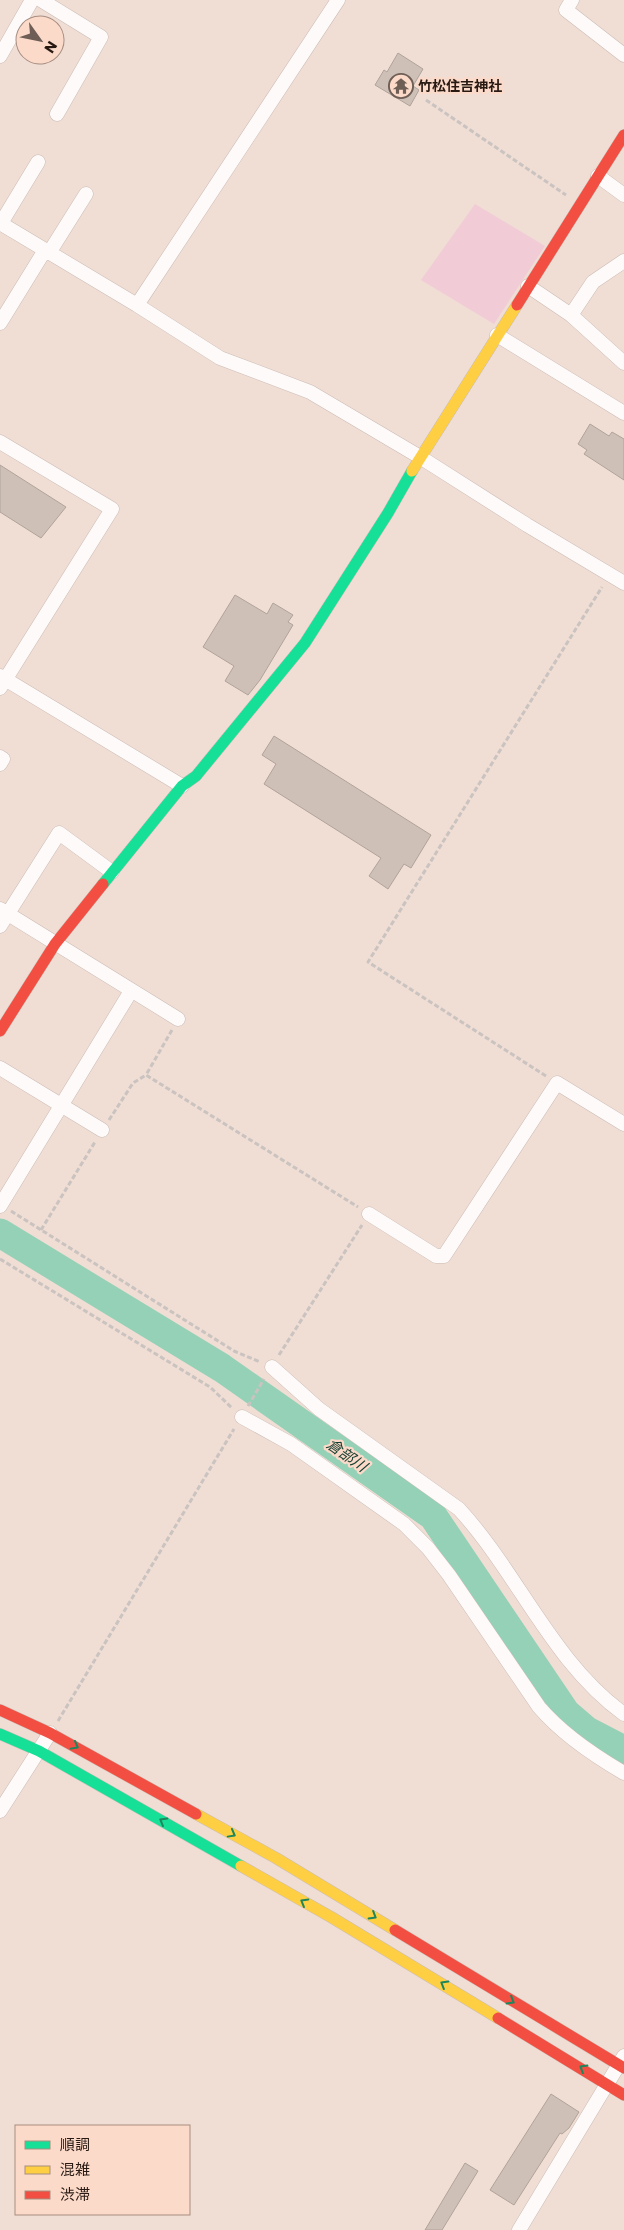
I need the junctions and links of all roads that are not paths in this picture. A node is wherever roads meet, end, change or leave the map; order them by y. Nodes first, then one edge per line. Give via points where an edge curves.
1 (32, 0) edge
2 (41, 0) edge
3 (338, 0) edge
4 (572, 0) edge
5 (624, 55) edge
6 (0, 56) edge
7 (57, 114) dead end
8 (624, 135) edge
9 (38, 162) dead end
10 (598, 176) junction
11 (86, 194) dead end
12 (624, 195) edge
13 (0, 223) edge
14 (47, 251) junction
15 (624, 261) edge
16 (528, 286) junction
17 (137, 305) junction
18 (571, 315) junction
19 (0, 324) edge
20 (497, 334) junction
21 (624, 363) edge
22 (624, 413) edge
23 (0, 442) edge
24 (420, 456) junction
25 (624, 583) edge
26 (2, 681) edge
27 (0, 757) edge
28 (0, 764) edge
29 (182, 786) junction
30 (112, 872) junction
31 (3, 916) edge
32 (55, 944) junction
33 (131, 991) junction
34 (178, 1019) road end
35 (0, 1031) edge
36 (0, 1068) edge
37 (61, 1106) junction
38 (624, 1124) edge
39 (102, 1130) road end
40 (0, 1205) edge
41 (369, 1214) road end
42 (268, 1372) road end
43 (244, 1414) road end
44 (0, 1710) edge
45 (624, 1714) edge
46 (50, 1733) junction
47 (0, 1734) edge
48 (39, 1751) junction
49 (624, 1773) edge
50 (0, 1811) edge
51 (622, 2063) edge
52 (607, 2083) junction
53 (624, 2095) edge
54 (519, 2230) edge

1 - 6 street
2 - 7 street via 101,37
3 - 17 street
4 - 5 street via 566,10
8 - 10 street
9 - 13 street
10 - 12 street
10 - 16 street
11 - 14 street
13 - 14 street
14 - 17 street
14 - 19 street
15 - 18 street via 593,282
16 - 18 street
16 - 20 street
17 - 24 street via 220,358 310,392
18 - 21 street
20 - 22 street
20 - 24 street
23 - 26 street via 112,509
24 - 25 street via 526,525
24 - 29 street via 388,513 305,643 196,776
26 - 29 street
27 - 28 street via 3,759
29 - 30 street
30 - 31 street via 59,833
30 - 32 street
31 - 32 street
32 - 33 street
32 - 35 street
33 - 34 street
33 - 37 street
36 - 37 street
37 - 39 street
37 - 40 street
38 - 41 street via 557,1083 444,1256 436,1256
42 - 45 street via 459,1509 477,1529 559,1647 595,1691
43 - 49 street via 404,1524 449,1575 552,1722 604,1762
44 - 46 street
46 - 48 street
46 -> 51 street via 276,1858
47 - 48 street
48 - 50 street
52 -> 48 street via 331,1917
51 - 52 street
52 - 53 street
52 - 54 street

